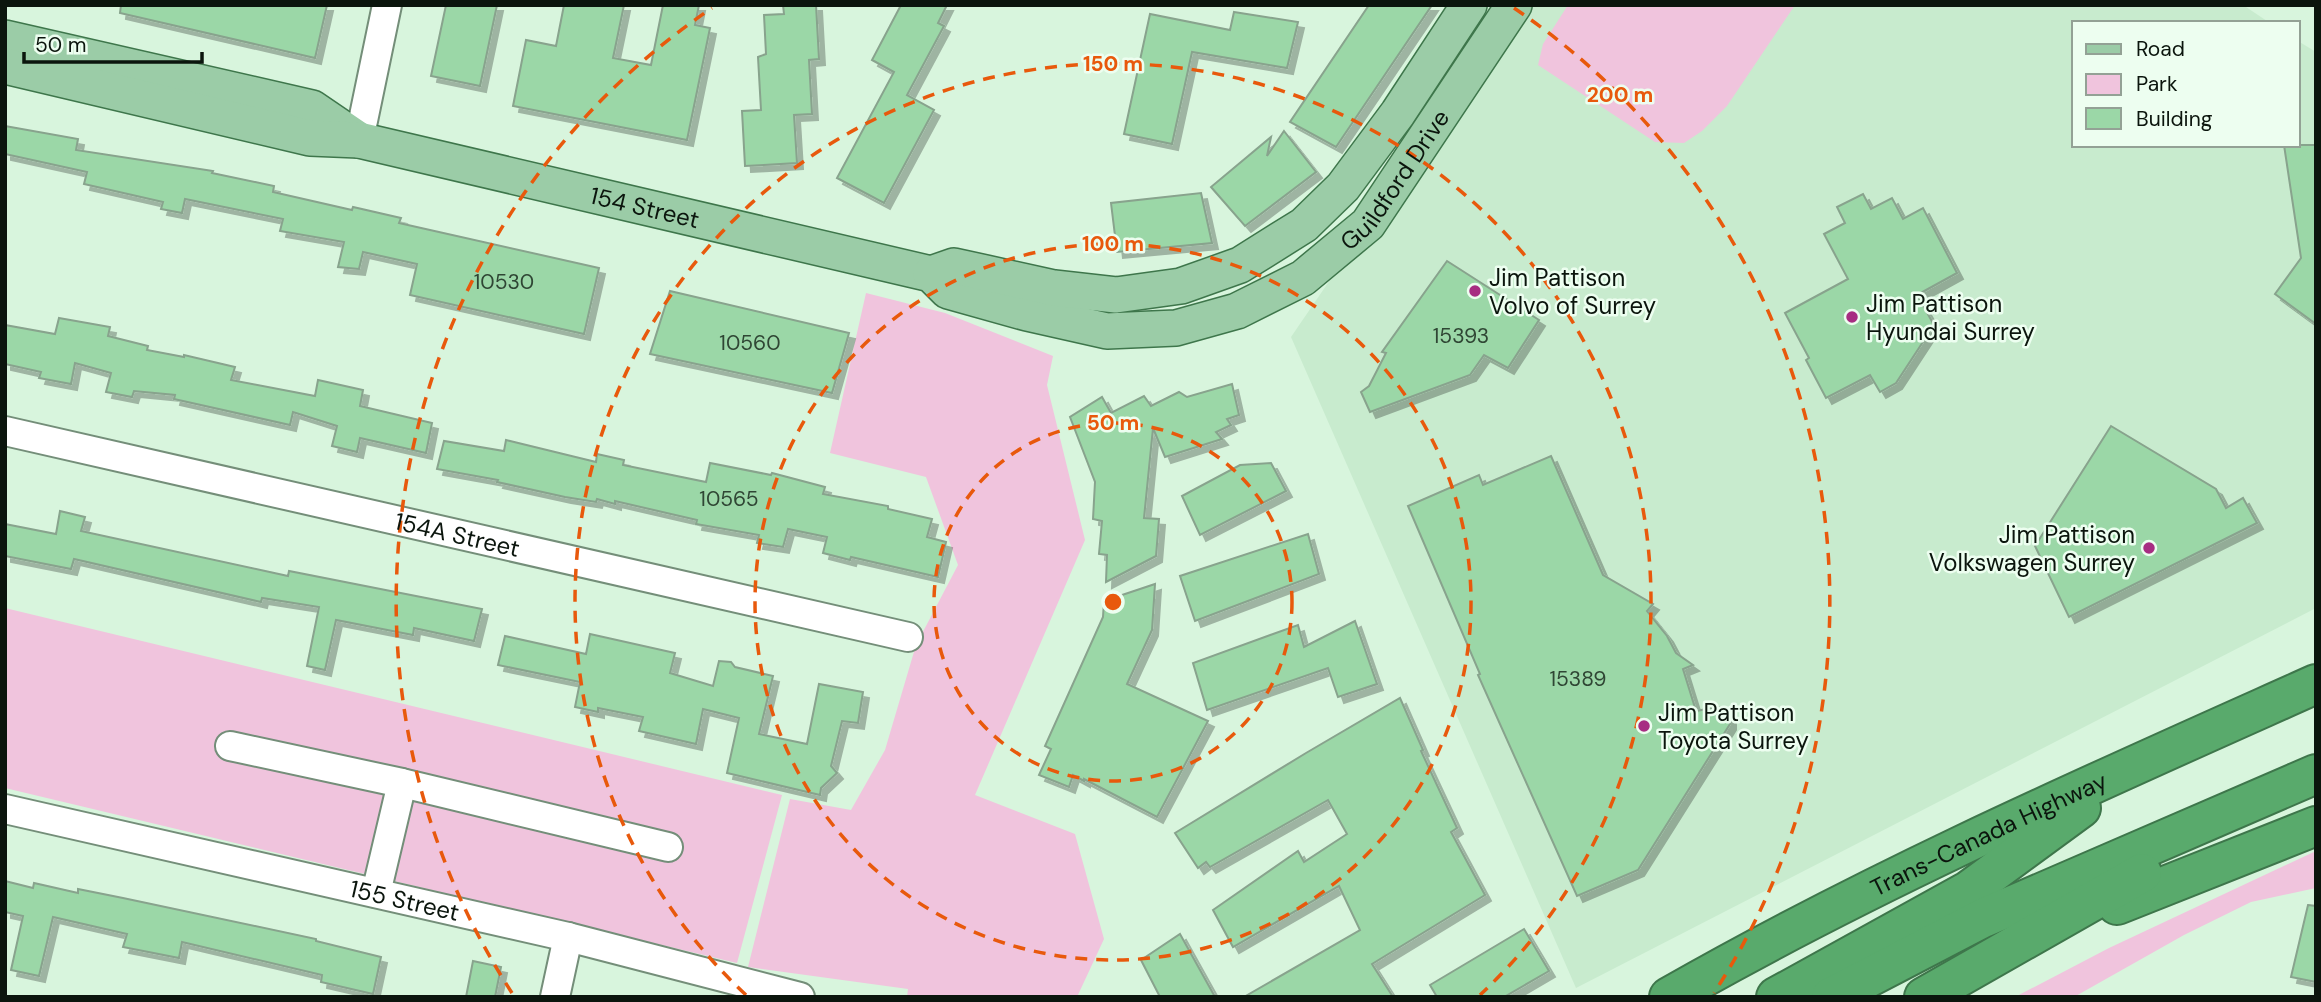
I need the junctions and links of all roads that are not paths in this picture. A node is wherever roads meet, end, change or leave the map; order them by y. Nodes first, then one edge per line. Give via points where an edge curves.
1 (387, 5) edge
2 (1469, 5) edge
3 (1514, 5) edge
4 (5, 38) edge
5 (5, 66) edge
6 (359, 140) junction
7 (1240, 265) joint
8 (931, 274) junction
9 (1237, 311) joint
10 (5, 431) edge
11 (908, 638) dead end
12 (2316, 684) edge
13 (230, 746) dead end
14 (2148, 759) junction
15 (2316, 775) edge
16 (402, 783) junction
17 (5, 809) edge
18 (2316, 825) edge
19 (668, 847) dead end
20 (376, 893) junction
21 (568, 937) junction
22 (2001, 952) junction
23 (555, 997) edge
24 (800, 997) edge
25 (1669, 997) edge
26 (1776, 997) edge
27 (1831, 997) edge
28 (1924, 997) edge

1 - 6 street
2 - 7 main road, Guildford Drive via 1343,187 1304,225
3 - 9 main road, Guildford Drive via 1368,224 1303,278
4 - 6 main road, 154 Street via 312,108
5 - 6 main road, 154 Street via 310,138
6 - 8 main road, 154 Street
7 - 8 main road, 154 Street via 1181,286 1116,295 1054,288 954,266
8 - 9 main road, 154 Street via 948,290 1107,331 1176,328
10 - 11 street, 154A Street
12 - 14 highway, Trans-Canada Highway
13 - 16 street
14 - 25 highway, Trans-Canada Highway via 1948,851
14 - 26 highway via 1968,891
15 - 22 highway
15 - 27 highway via 1983,918
16 - 19 street
16 - 20 street
17 - 20 street, 155 Street
18 - 22 highway
20 - 21 street, 155 Street
21 - 23 street
21 - 24 street, 155 Street
22 - 28 highway

